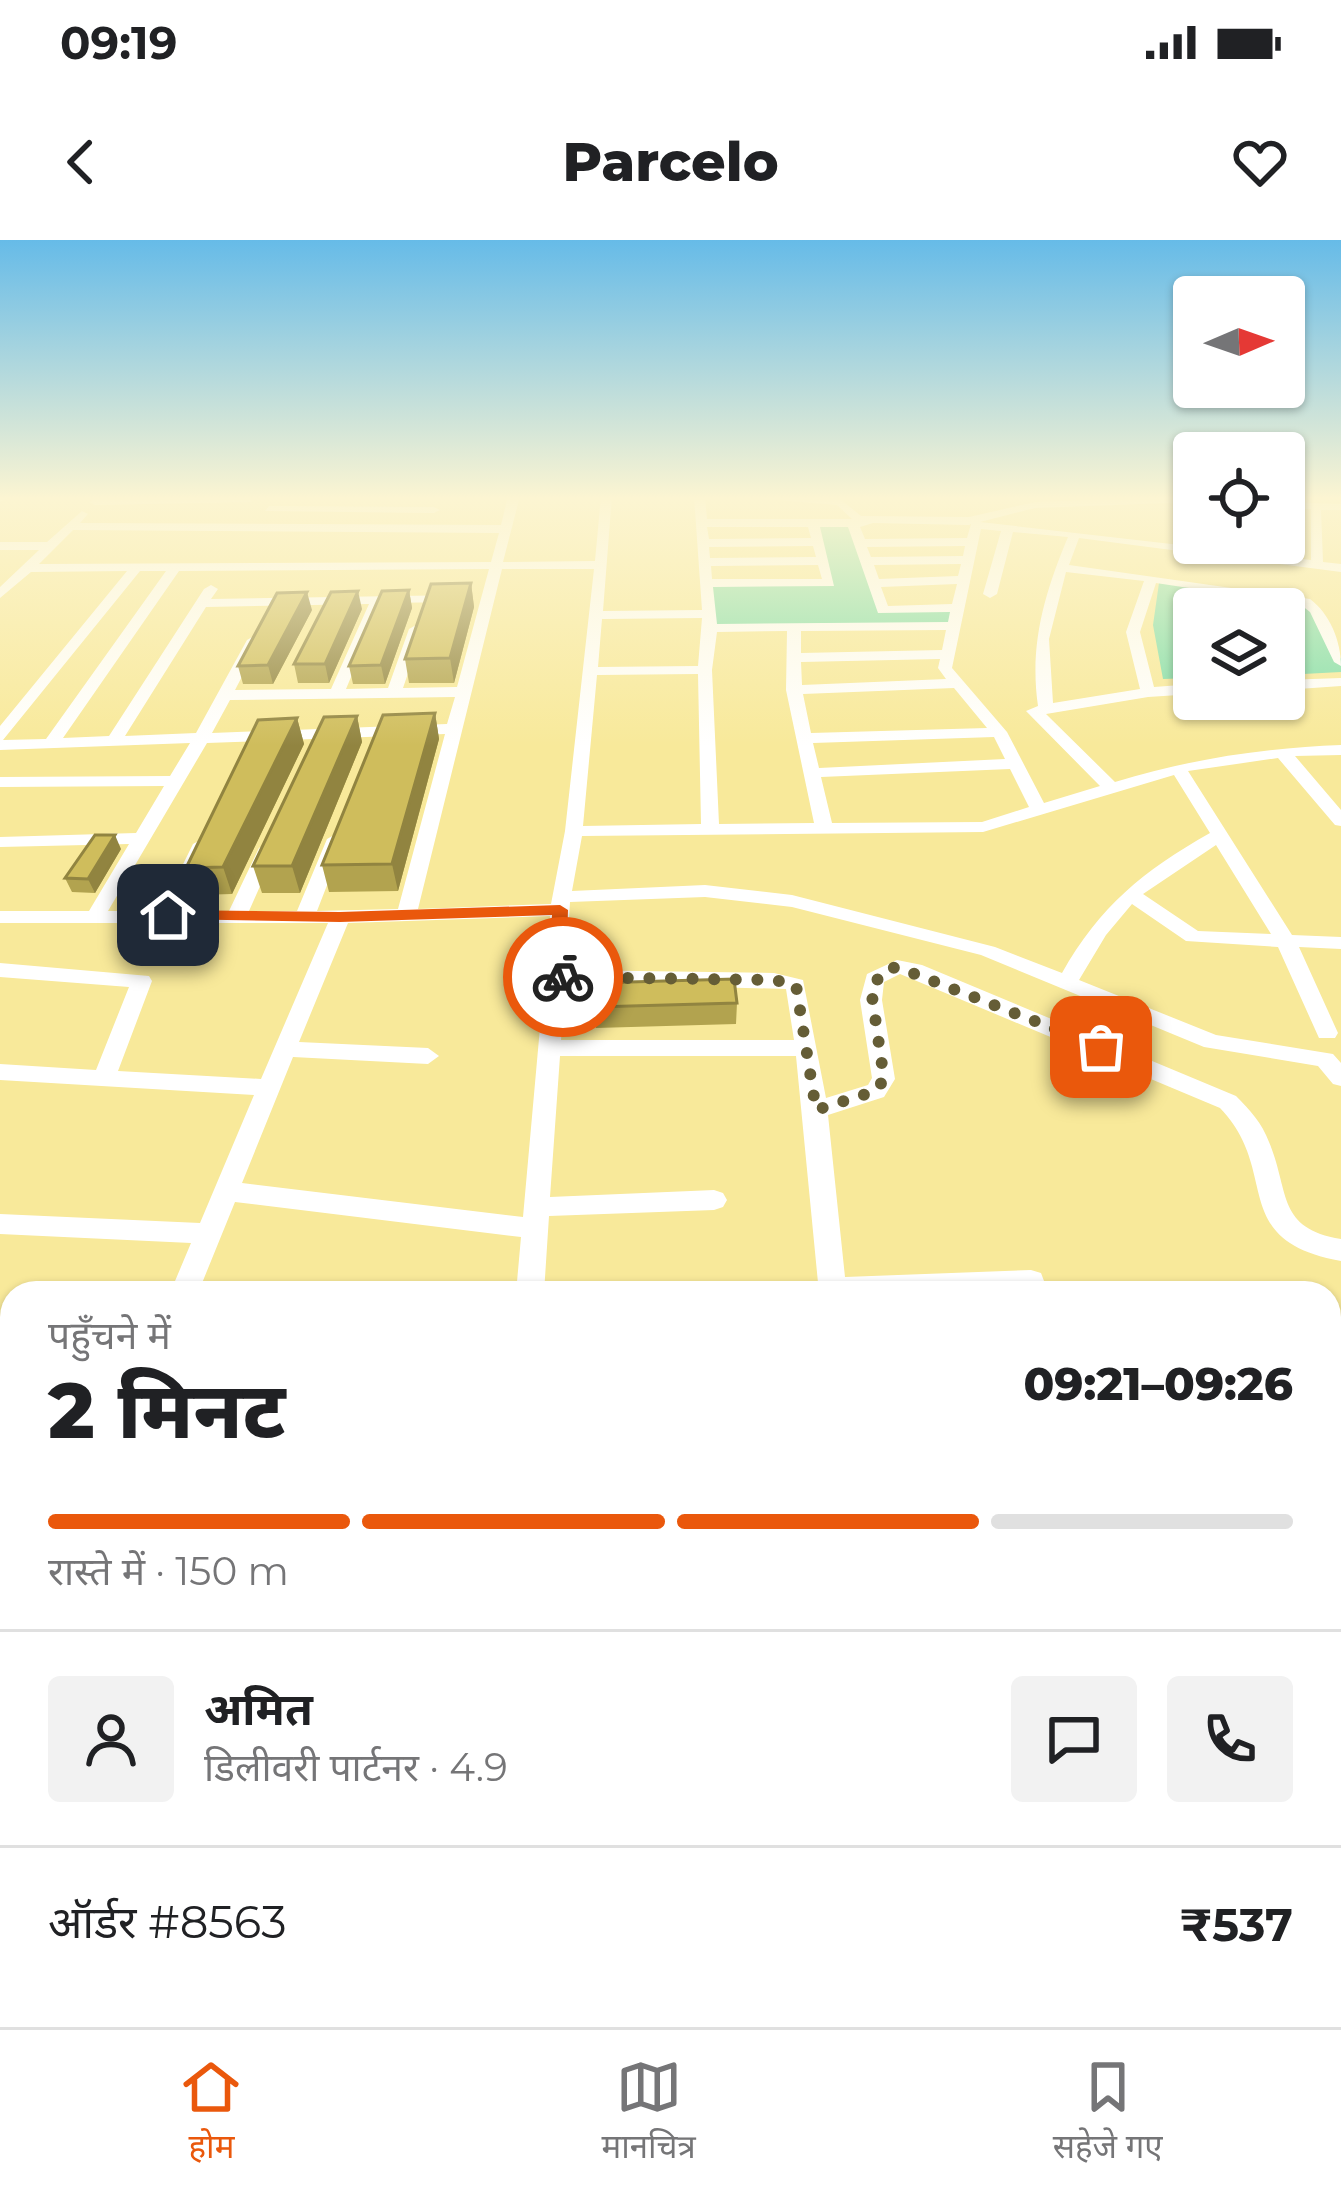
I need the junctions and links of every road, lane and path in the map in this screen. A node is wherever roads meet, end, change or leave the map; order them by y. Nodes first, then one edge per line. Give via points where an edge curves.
1 (126, 579) edge
2 (166, 579) edge
3 (217, 579) edge
4 (490, 579) edge
5 (601, 579) edge
6 (706, 579) edge
7 (828, 579) edge
8 (873, 579) edge
9 (994, 579) edge
10 (1056, 579) edge
11 (1151, 579) edge
12 (1160, 579) edge
13 (964, 580) joint
14 (6, 582) edge
15 (874, 583) junction
16 (706, 584) junction
17 (0, 594) edge
18 (990, 594) dead end
19 (378, 598) junction
20 (426, 598) junction
21 (484, 598) junction
22 (328, 600) junction
23 (274, 601) junction
24 (202, 604) junction
25 (958, 608) junction
26 (597, 615) junction
27 (318, 619) edge
28 (710, 621) junction
29 (954, 626) junction
30 (794, 627) junction
31 (948, 654) junction
32 (791, 658) junction
33 (1341, 662) edge
34 (705, 670) junction
35 (593, 671) junction
36 (290, 675) edge
37 (1341, 682) edge
38 (956, 683) junction
39 (1305, 684) edge
40 (794, 690) junction
41 (1173, 690) edge
42 (394, 692) junction
43 (460, 692) junction
44 (1148, 692) junction
45 (337, 693) junction
46 (280, 694) junction
47 (225, 695) junction
48 (1046, 707) junction
49 (453, 729) junction
50 (380, 731) junction
51 (999, 731) junction
52 (322, 732) junction
53 (256, 734) junction
54 (202, 737) junction
55 (803, 738) junction
56 (0, 740) edge
57 (114, 741) junction
58 (51, 743) junction
59 (1341, 750) edge
60 (312, 752) edge
61 (371, 752) edge
62 (1282, 752) junction
63 (247, 754) edge
64 (1016, 764) junction
65 (1178, 768) junction
66 (809, 773) junction
67 (177, 781) junction
68 (0, 782) edge
69 (1110, 785) junction
70 (1040, 811) junction
71 (346, 813) edge
72 (1341, 820) edge
73 (710, 829) junction
74 (824, 829) junction
75 (574, 831) junction
76 (207, 834) edge
77 (274, 834) edge
78 (1220, 836) junction
79 (144, 838) junction
80 (0, 842) edge
81 (1130, 894) junction
82 (561, 903) junction
83 (96, 915) junction
84 (168, 915) junction
85 (237, 915) junction
86 (0, 916) edge
87 (305, 916) junction
88 (406, 916) junction
89 (340, 917) junction
90 (1286, 942) junction
91 (1341, 943) edge
92 (0, 970) edge
93 (557, 976) junction
94 (1068, 981) junction
95 (1327, 1033) dead end
96 (551, 1048) junction
97 (807, 1048) junction
98 (287, 1049) junction
99 (428, 1056) dead end
100 (0, 1072) edge
101 (104, 1078) junction
102 (1341, 1078) edge
103 (269, 1088) junction
104 (816, 1110) junction
105 (227, 1191) junction
106 (714, 1200) dead end
107 (537, 1218) junction
108 (0, 1224) edge
109 (209, 1234) junction
110 (1341, 1250) edge
111 (189, 1281) edge
112 (531, 1281) edge
113 (832, 1281) edge

1 - 56 street
2 - 58 street
3 - 24 street
4 - 21 street
5 - 26 street
6 - 16 street
7 - 16 street
8 - 15 street
9 - 18 street
10 - 48 street via 1040,633
11 - 44 street via 1133,632
12 - 33 street via 1305,602
13 - 15 street
13 - 25 street
14 - 17 street
15 - 25 street via 883,610
16 - 28 street
19 - 20 street
19 - 22 street
19 - 45 street
20 - 21 street
20 - 42 street
21 - 43 street
22 - 23 street
22 - 27 street
23 - 24 street
23 - 47 street
24 - 57 street
25 - 29 street
26 - 28 street
26 - 35 street
28 - 30 street
28 - 34 street
29 - 30 street
29 - 31 street
30 - 32 street
31 - 32 street
31 - 38 street via 945,668
32 - 40 street
34 - 35 street
34 - 73 street
35 - 75 street
36 - 46 street
37 - 39 street
38 - 40 street
38 - 51 street
40 - 55 street
41 - 44 street
42 - 43 street
42 - 45 street
43 - 49 street
44 - 48 street
45 - 46 street
46 - 47 street
47 - 54 street
48 - 69 street via 1036,717
49 - 50 street
49 - 88 street
50 - 52 street
50 - 61 street
51 - 55 street
51 - 64 street
52 - 53 street
52 - 60 street
53 - 54 street
53 - 63 street
54 - 57 street
54 - 67 street
55 - 66 street
56 - 58 street
57 - 58 street
59 - 62 street
62 - 65 street
62 - 72 street
64 - 66 street
64 - 70 street
65 - 69 street
65 - 78 street
66 - 74 street
67 - 68 street
67 - 79 street
69 - 70 street
70 - 74 street via 983,827
71 - 87 street
73 - 74 street
73 - 75 street
75 - 82 street
76 - 84 street
77 - 85 street
78 - 81 street
78 - 90 street
79 - 80 street
79 - 83 street
81 - 90 street via 1193,937
81 - 94 street via 1100,925
82 - 88 street
82 - 93 street
82 - 94 street via 705,891 764,896 906,927
83 - 84 street
83 - 86 street
84 - 85 street
85 - 87 street
87 - 89 street
88 - 89 street
89 - 98 street
90 - 91 street
90 - 95 street
92 - 101 street via 142,981
93 - 96 street
93 - 97 street via 788,980 798,992
94 - 102 street via 1212,1042 1325,1058
96 - 97 street
96 - 107 street
97 - 104 street
98 - 99 street
98 - 103 street
100 - 101 street
101 - 103 street
103 - 105 street
104 - 110 street via 876,1091 884,1079 874,979 897,967 915,970 1228,1102 1254,1126 1280,1224 1304,1243
104 - 113 street
105 - 107 street
105 - 109 street
106 - 107 street
107 - 112 street
108 - 109 street
109 - 111 street

